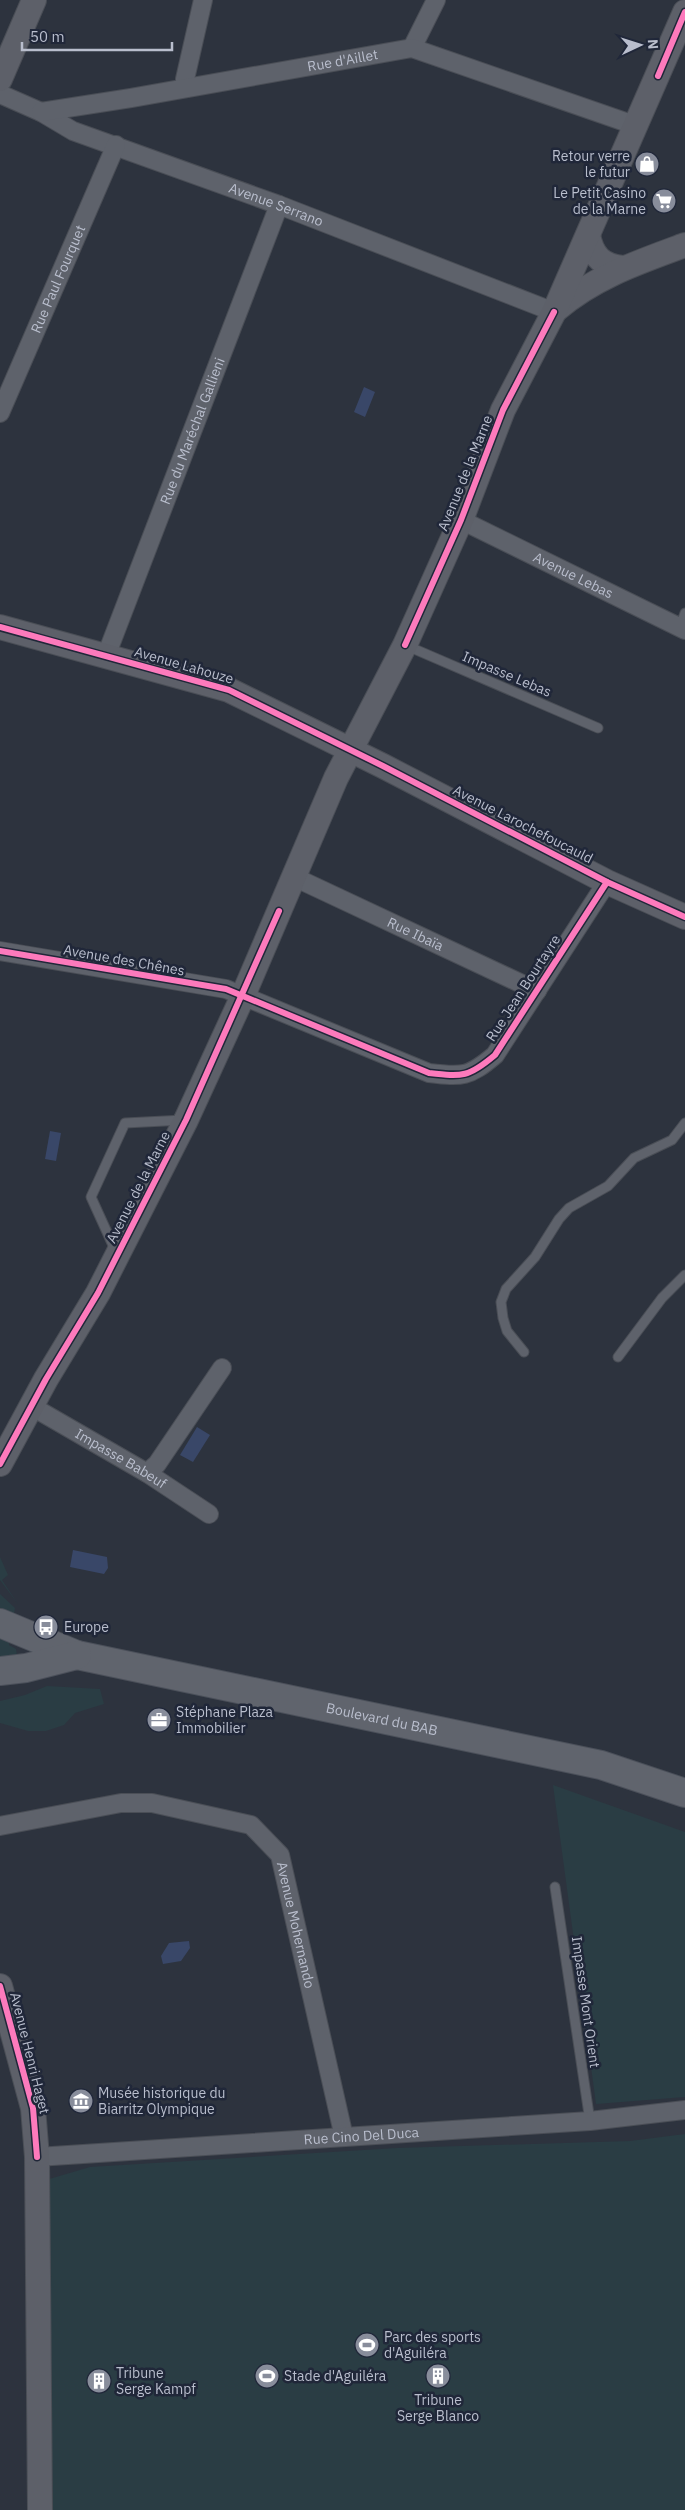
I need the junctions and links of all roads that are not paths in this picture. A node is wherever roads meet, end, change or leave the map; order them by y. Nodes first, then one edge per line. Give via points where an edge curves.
1 (34, 0) edge
2 (203, 0) edge
3 (436, 0) edge
4 (685, 12) edge
5 (412, 48) junction
6 (0, 80) edge
7 (186, 88) junction
8 (0, 94) edge
9 (41, 112) junction
10 (634, 125) junction
11 (116, 145) junction
12 (279, 204) junction
13 (588, 235) junction
14 (685, 245) edge
15 (623, 268) junction
16 (554, 312) junction
17 (0, 413) edge
18 (461, 520) junction
19 (683, 623) edge
20 (0, 627) edge
21 (404, 645) junction
22 (106, 656) junction
23 (598, 728) dead end
24 (352, 751) junction
25 (294, 877) junction
26 (607, 882) junction
27 (685, 917) edge
28 (0, 951) edge
29 (537, 991) junction
30 (242, 998) junction
31 (186, 1120) junction
32 (685, 1123) edge
33 (118, 1256) junction
34 (685, 1275) edge
35 (524, 1352) dead end
36 (618, 1357) dead end
37 (222, 1368) dead end
38 (31, 1406) junction
39 (0, 1464) edge
40 (147, 1473) junction
41 (209, 1514) dead end
42 (0, 1623) edge
43 (77, 1655) junction
44 (0, 1672) edge
45 (685, 1793) edge
46 (0, 1826) edge
47 (555, 1887) dead end
48 (0, 1986) edge
49 (685, 2110) edge
50 (590, 2120) junction
51 (344, 2137) junction
52 (37, 2157) junction
53 (40, 2510) edge

1 - 6 main road
2 - 7 street via 184,79
3 - 5 street
4 - 10 main road, Avenue de la Marne
5 - 7 street, Rue d'Aillet
5 - 10 street, Rue d'Aillet
7 - 9 street, Rue d'Aillet
8 - 9 street, Avenue Serrano
9 - 11 street, Avenue Serrano via 74,131
10 - 13 main road, Avenue de la Marne
11 - 12 street, Avenue Serrano
11 - 17 street, Rue Paul Fourquet
12 - 16 street, Avenue Serrano
12 - 22 street, Rue du Maréchal Gallieni
13 - 15 main road via 598,258
13 - 16 main road, Avenue de la Marne
14 - 15 main road
15 - 16 main road via 578,291
16 - 18 main road, Avenue de la Marne via 504,410
18 - 19 street, Avenue Lebas
18 - 21 main road, Avenue de la Marne
20 - 22 main road, Avenue Lahouze
21 - 23 lane, Impasse Lebas
21 - 24 main road, Avenue de la Marne
22 - 24 main road, Avenue Lahouze via 229,690
24 - 25 main road, Avenue de la Marne via 336,778
24 - 26 main road, Avenue Larochefoucauld
25 - 29 street, Rue Ibaïa
25 - 30 main road, Avenue de la Marne
26 - 27 main road, Avenue Larochefoucauld
26 - 29 street, Rue Jean Bourtayre
28 - 30 street, Avenue des Chênes via 226,989
29 - 30 street, Rue Jean Bourtayre via 495,1055 475,1072 452,1076 430,1073
30 - 31 main road, Avenue de la Marne
31 - 33 main road, Avenue de la Marne
31 - 33 lane via 125,1123 91,1197
32 - 35 lane via 672,1140 634,1158 608,1186 569,1208 535,1257 506,1289 502,1302 503,1318 508,1331
33 - 38 main road, Avenue de la Marne
34 - 36 lane via 662,1298
37 - 40 street via 157,1464
38 - 39 main road, Avenue de la Marne
38 - 40 street, Impasse Babeuf
40 - 41 street, Impasse Babeuf
42 - 43 main road, Boulevard du BAB
43 - 44 main road, Boulevard du BAB
43 - 45 main road, Boulevard du BAB via 600,1765
46 - 51 street, Avenue Mohernando via 121,1803 152,1803 251,1825 280,1856
47 - 50 lane, Impasse Mont Orient
48 - 52 main road, Avenue Henri Haget via 33,2108
49 - 50 street, Rue Cino Del Duca
50 - 51 street, Rue Cino Del Duca
51 - 52 street, Rue Cino Del Duca
52 - 53 main road, Avenue Henri Haget

